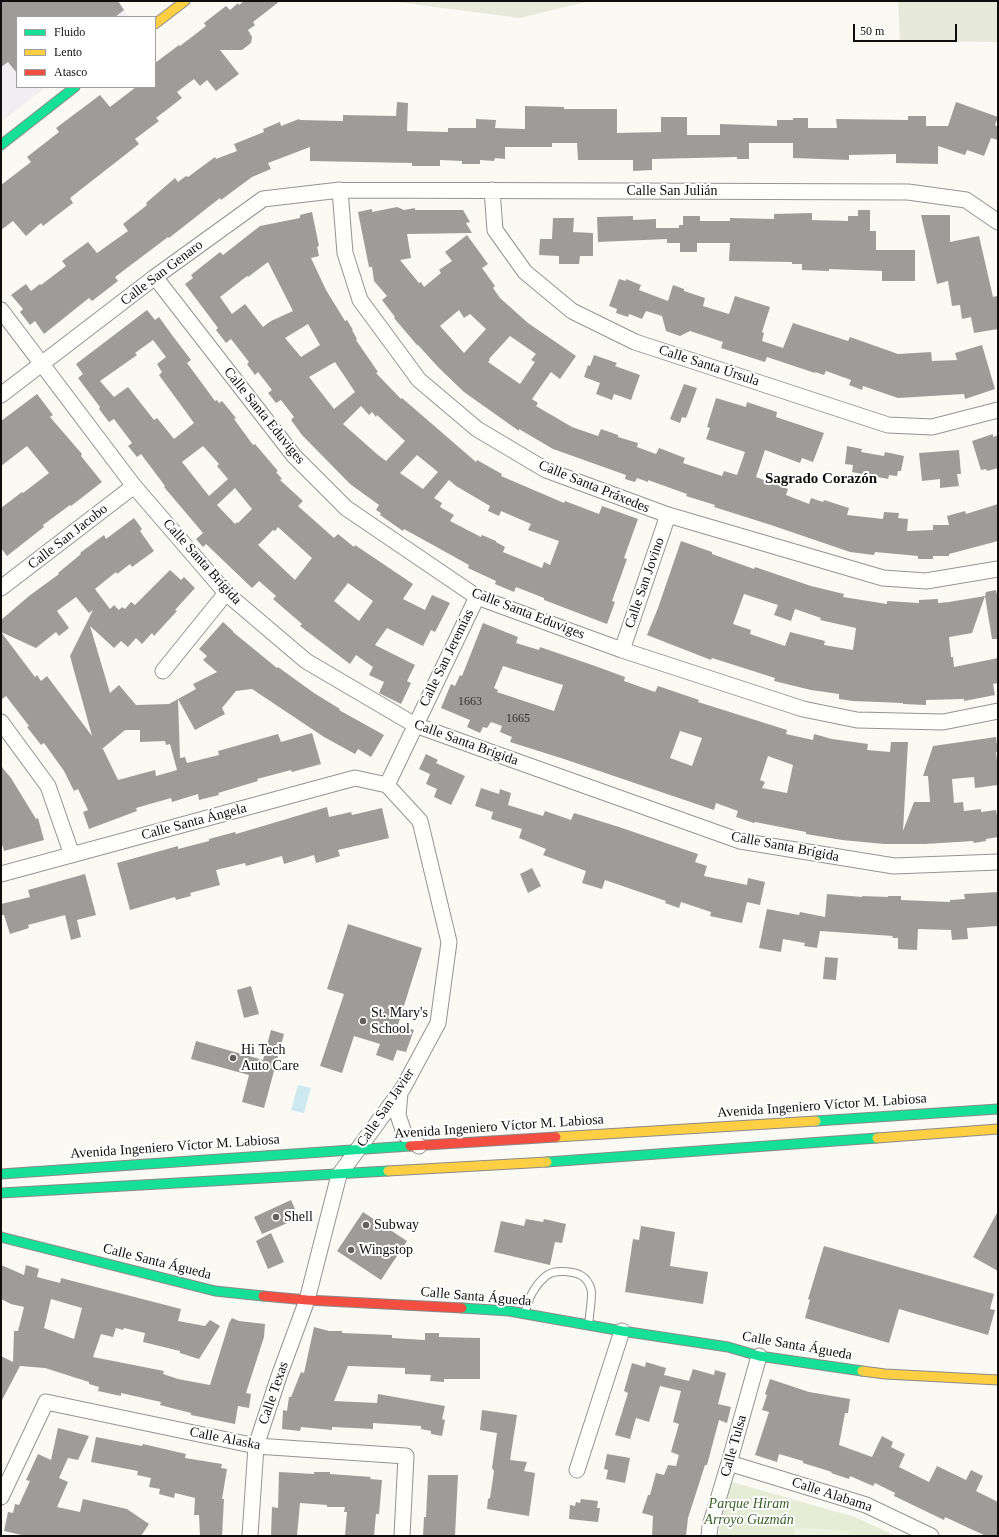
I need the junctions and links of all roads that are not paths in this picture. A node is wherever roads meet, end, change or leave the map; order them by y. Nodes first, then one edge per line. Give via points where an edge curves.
1 (185, 1) edge
2 (156, 23) edge
3 (74, 88) edge
4 (1, 145) edge
5 (340, 190) junction
6 (492, 190) junction
7 (998, 222) edge
8 (155, 277) junction
9 (1, 310) edge
10 (42, 364) junction
11 (1, 395) edge
12 (998, 410) edge
13 (134, 486) junction
14 (668, 515) junction
15 (998, 569) edge
16 (1, 588) edge
17 (226, 593) junction
18 (477, 597) junction
19 (622, 650) junction
20 (163, 671) dead end
21 (998, 711) edge
22 (1, 722) edge
23 (415, 725) junction
24 (387, 785) junction
25 (72, 855) junction
26 (998, 862) edge
27 (1, 874) edge
28 (401, 1091) junction
29 (998, 1109) edge
30 (998, 1129) edge
31 (418, 1146) junction
32 (357, 1150) junction
33 (1, 1174) edge
34 (339, 1175) junction
35 (1, 1193) edge
36 (1, 1237) edge
37 (308, 1300) junction
38 (525, 1313) junction
39 (588, 1325) junction
40 (622, 1331) junction
41 (759, 1356) junction
42 (998, 1380) edge
43 (256, 1446) junction
44 (729, 1463) junction
45 (577, 1470) dead end
46 (1, 1497) edge
47 (250, 1536) edge
48 (402, 1536) edge
49 (710, 1536) edge
50 (931, 1536) edge

1 - 2 main road
3 - 4 main road
5 - 6 street, Calle San Julián
5 - 8 street, Calle San Genaro via 263,198
5 - 14 street, Calle Santa Práxedes via 345,253 360,300 419,380 477,429 546,470
6 - 7 street, Calle San Julián via 908,192 966,200
6 - 12 street, Calle Santa Úrsula via 496,230 525,272 572,311 635,342 888,425 932,427
8 - 10 street, Calle San Genaro
8 - 18 street, Calle Santa Eduviges via 294,456 346,508
9 - 10 street, Calle Santa Brígida
10 - 11 street, Calle San Genaro
10 - 13 street, Calle Santa Brígida
13 - 16 street, Calle San Jacobo
13 - 17 street, Calle Santa Brígida
14 - 15 street, Calle Santa Práxedes via 883,578 926,580
14 - 19 street, Calle San Jovino
17 - 20 street
17 - 23 street, Calle Santa Brígida via 306,661
18 - 19 street, Calle Santa Eduviges
18 - 23 street, Calle San Jeremías
19 - 21 street, Calle Santa Eduviges via 803,709 857,720 943,722
22 - 25 street via 48,786
23 - 24 street, Calle San Jeremías
23 - 26 street, Calle Santa Brígida via 740,841 894,866
24 - 25 street, Calle Santa Ángela via 355,778
24 - 28 street, Calle San Javier via 420,821 449,942 438,1023
25 - 27 street, Calle Santa Ángela
28 - 31 street via 398,1115 404,1133
28 - 32 street, Calle San Javier
29 - 31 main road, Avenida Ingeniero Víctor M. Labiosa
30 - 34 main road
31 - 32 main road, Avenida Ingeniero Víctor M. Labiosa
32 - 33 main road, Avenida Ingeniero Víctor M. Labiosa
32 - 34 street, Calle San Javier
34 - 35 main road
34 - 37 street, Calle San Javier
36 - 37 main road, Calle Santa Águeda via 215,1291
37 - 38 main road, Calle Santa Águeda
37 - 43 street, Calle Texas
38 - 39 main road, Calle Santa Águeda
38 - 39 lane via 528,1300 547,1275 572,1272 588,1281 592,1290
39 - 40 main road, Calle Santa Águeda
40 - 41 main road, Calle Santa Águeda via 728,1347
40 - 45 street
41 - 42 main road, Calle Santa Águeda via 885,1374
41 - 44 street, Calle Tulsa
43 - 46 street, Calle Alaska via 46,1402
43 - 47 street, Calle Texas
43 - 48 street, Calle Alaska via 406,1456
44 - 49 street, Calle Tulsa via 710,1526
44 - 50 street, Calle Alabama via 866,1504

